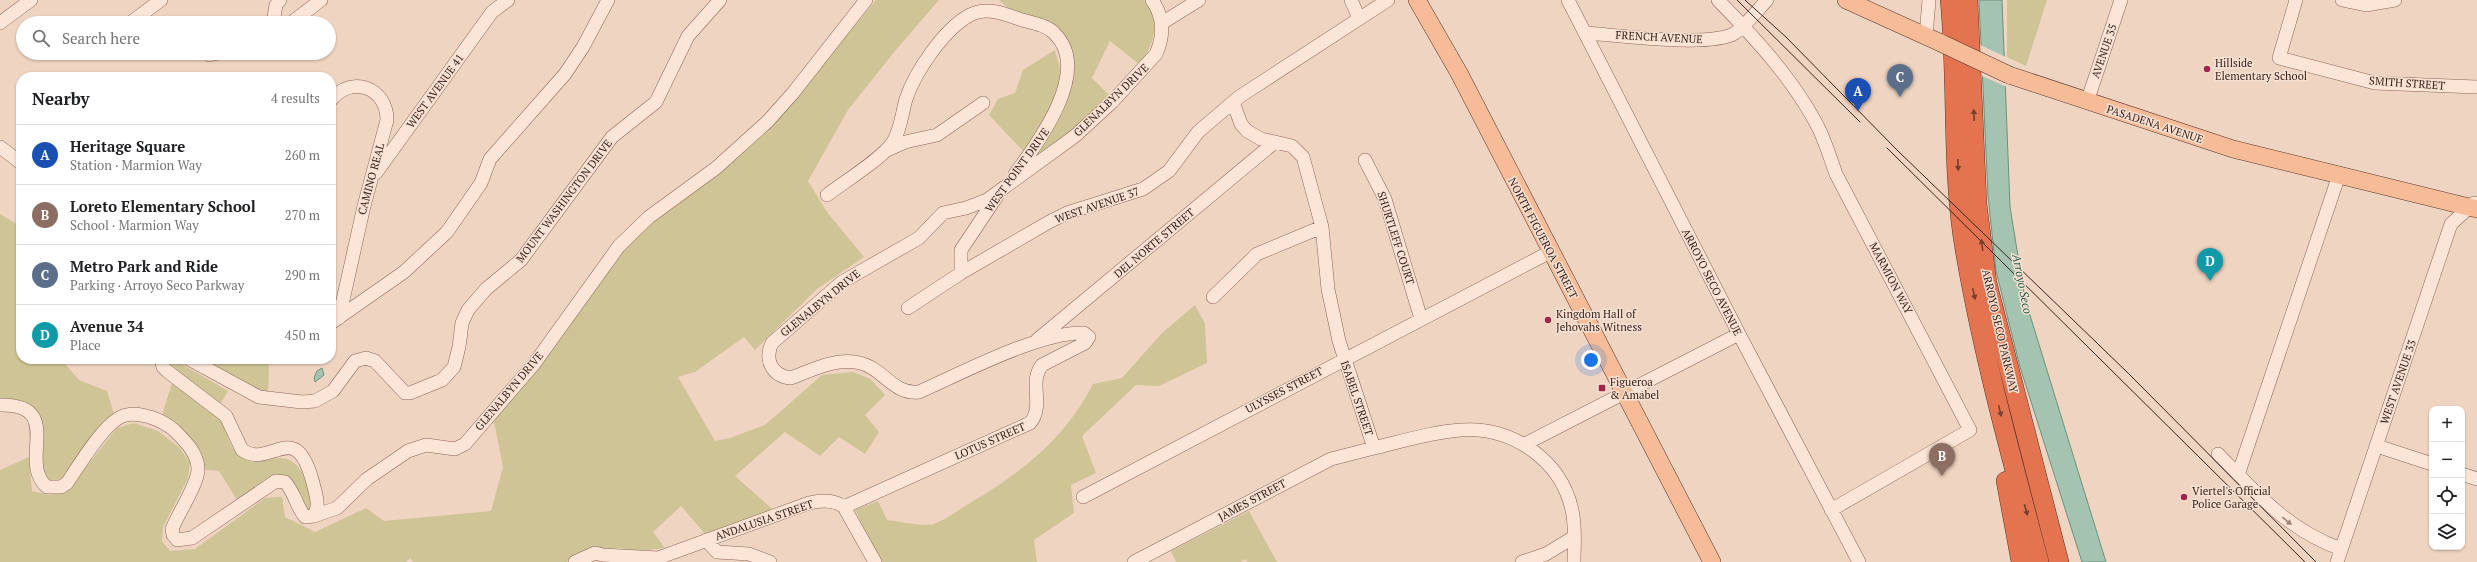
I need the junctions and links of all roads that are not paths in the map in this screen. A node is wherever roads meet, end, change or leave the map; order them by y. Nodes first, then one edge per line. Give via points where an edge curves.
1 (31, 0) edge
2 (161, 0) edge
3 (280, 0) edge
4 (321, 0) edge
5 (508, 0) edge
6 (608, 0) edge
7 (720, 0) edge
8 (866, 0) edge
9 (1152, 0) edge
10 (1200, 0) edge
11 (1351, 0) edge
12 (1388, 0) edge
13 (1417, 0) edge
14 (1568, 0) edge
15 (1718, 0) edge
16 (1767, 0) edge
17 (1846, 0) edge
18 (1929, 0) edge
19 (1950, 0) edge
20 (1968, 0) edge
21 (2121, 0) edge
22 (2296, 0) edge
23 (2342, 0) edge
24 (2395, 0) edge
25 (139, 16) edge
26 (274, 16) edge
27 (300, 16) edge
28 (1359, 18) junction
29 (0, 23) edge
30 (1162, 23) junction
31 (1743, 26) junction
32 (1585, 33) junction
33 (1926, 36) junction
34 (2477, 87) edge
35 (336, 95) edge
36 (1233, 102) junction
37 (2087, 102) junction
38 (982, 103) dead end
39 (1275, 142) junction
40 (0, 147) edge
41 (886, 150) junction
42 (16, 159) edge
43 (1365, 160) dead end
44 (2339, 175) junction
45 (369, 187) junction
46 (1002, 188) junction
47 (827, 195) dead end
48 (2474, 206) edge
49 (1322, 227) junction
50 (1550, 252) junction
51 (961, 273) junction
52 (1213, 297) dead end
53 (908, 308) dead end
54 (336, 316) edge
55 (1421, 318) junction
56 (336, 319) edge
57 (1738, 334) junction
58 (1089, 337) joint
59 (1033, 344) junction
60 (1344, 359) junction
61 (162, 364) edge
62 (198, 364) edge
63 (1623, 393) junction
64 (0, 405) edge
65 (2017, 406) junction
66 (2005, 432) junction
67 (1525, 444) junction
68 (2377, 446) junction
69 (1374, 448) junction
70 (2218, 454) dead end
71 (2429, 463) edge
72 (2238, 475) junction
73 (2465, 475) edge
74 (2477, 479) edge
75 (1083, 496) dead end
76 (844, 507) junction
77 (1831, 510) junction
78 (314, 516) junction
79 (1574, 538) junction
80 (706, 540) junction
81 (2341, 549) junction
82 (574, 562) edge
83 (770, 562) edge
84 (875, 562) edge
85 (1134, 562) edge
86 (1522, 562) edge
87 (1574, 562) edge
88 (1712, 562) edge
89 (1859, 562) edge
90 (2021, 562) edge
91 (2039, 562) edge
92 (2059, 562) edge
93 (2068, 562) edge
94 (2337, 562) edge

1 - 29 street
2 - 25 street
3 - 26 street via 276,5
4 - 27 street
5 - 45 street, WEST AVENUE 41 via 492,12 374,175
6 - 56 street via 565,74 490,158 481,183 447,232 404,272
7 - 62 street, MOUNT WASHINGTON DRIVE via 688,36 656,102 612,137 521,260 486,289 468,310 462,323 454,367 442,380 405,393 375,361 360,358 353,363 333,391 315,401 302,402 259,398
8 - 78 street, GLENALBYN DRIVE via 768,121 716,168 649,217 619,246 534,364 465,444 455,449 426,445 408,451 367,479 337,508
9 - 30 street, GLENALBYN DRIVE
10 - 30 street
11 - 28 street
12 - 28 street, WEST AVENUE 37
13 - 50 main road, NORTH FIGUEROA STREET via 1459,73
14 - 32 street, ARROYO SECO AVENUE
15 - 31 street, MARMION WAY
16 - 31 street, FRENCH AVENUE
17 - 33 main road, PASADENA AVENUE
18 - 33 street
19 -> 66 highway, ARROYO SECO PARKWAY via 1964,250
65 -> 20 highway, ARROYO SECO PARKWAY via 1987,283 1977,204
21 - 37 street, AVENUE 35
22 - 34 street, SMITH STREET via 2280,58 2375,83
23 - 24 street via 2366,5
28 - 36 street, WEST AVENUE 37
30 - 46 street, GLENALBYN DRIVE via 1160,44 1147,65 1080,132
31 - 32 street, FRENCH AVENUE via 1724,38 1706,40
31 - 77 street, MARMION WAY via 1802,101 1820,131 1836,174 1970,430
32 - 57 street, ARROYO SECO AVENUE
33 - 37 main road, PASADENA AVENUE, bridge via 2009,75
35 - 45 street, CAMINO REAL via 343,89 358,86 374,91 384,103 387,120
36 - 39 street, ISABEL STREET via 1241,124 1247,131 1258,138
36 - 51 street, WEST AVENUE 37 via 1198,132 1169,171 1143,189 1067,213
37 - 44 main road, PASADENA AVENUE via 2233,149
38 - 41 street via 937,135 905,142
39 - 49 street, ISABEL STREET via 1292,146 1303,157
39 - 59 street, DEL NORTE STREET
40 - 42 street
41 - 46 street, WEST POINT DRIVE via 897,134 910,88 930,55 947,35 970,15 984,11 998,12 1045,27 1055,34 1067,56 1067,76 1050,123 1040,140
41 - 47 street, WEST POINT DRIVE
43 - 55 street, SHURTLEFF COURT via 1385,199
44 - 48 main road, PASADENA AVENUE
44 - 72 street
45 - 54 street, CAMINO REAL
46 - 51 street, WEST POINT DRIVE via 961,250
46 - 59 street, GLENALBYN DRIVE via 977,205 943,213 919,238 842,282 772,343 768,357 778,375 791,378 832,363 859,362 876,370 903,391 911,393 919,392
48 - 68 street, WEST AVENUE 33 via 2451,224
49 - 52 street via 1256,254
49 - 60 street, ISABEL STREET via 1332,315
50 - 55 street, ULYSSES STREET
50 - 63 main road, NORTH FIGUEROA STREET
51 - 53 street, WEST AVENUE 37
55 - 60 street, ULYSSES STREET
57 - 63 street
57 - 77 street, ARROYO SECO AVENUE
58 - 59 street, GLENALBYN DRIVE via 1084,333 1075,332
58 - 76 street, LOTUS STREET via 1085,343 1042,366 1038,371 1036,416 1030,422
60 - 69 street, ISABEL STREET
60 - 75 street, ULYSSES STREET
61 - 78 street via 167,372 226,416 242,450 260,454 277,448 289,448 304,456 318,502
63 - 67 street
63 - 88 main road, NORTH FIGUEROA STREET
64 - 78 street via 14,404 33,416 37,426 37,472 40,482 47,487 61,487 67,483 102,435 115,420 125,415 137,413 159,420 172,429 187,443 198,468 195,481 172,529 177,540 192,538 276,481 285,482 291,489 298,510 305,517
65 - 92 highway, ARROYO SECO PARKWAY
65 - 93 highway
66 - 90 highway via 2004,469
66 -> 91 highway, ARROYO SECO PARKWAY
67 - 69 street, ISABEL STREET via 1494,433 1463,429
67 - 79 street, ISABEL STREET via 1548,462 1563,485 1573,512
68 - 71 street
68 - 81 street, WEST AVENUE 33
69 - 85 street, JAMES STREET via 1331,459
70 - 72 street
72 -> 81 street via 2290,523
73 - 74 street
76 - 80 street, ANDALUSIA STREET via 838,502 816,501
76 - 84 street
77 - 89 street, ARROYO SECO AVENUE
79 - 86 street via 1546,554
79 - 87 street, ISABEL STREET
80 - 82 street via 658,558 595,553
80 - 83 street via 717,552 749,554
81 - 94 street, WEST AVENUE 33

